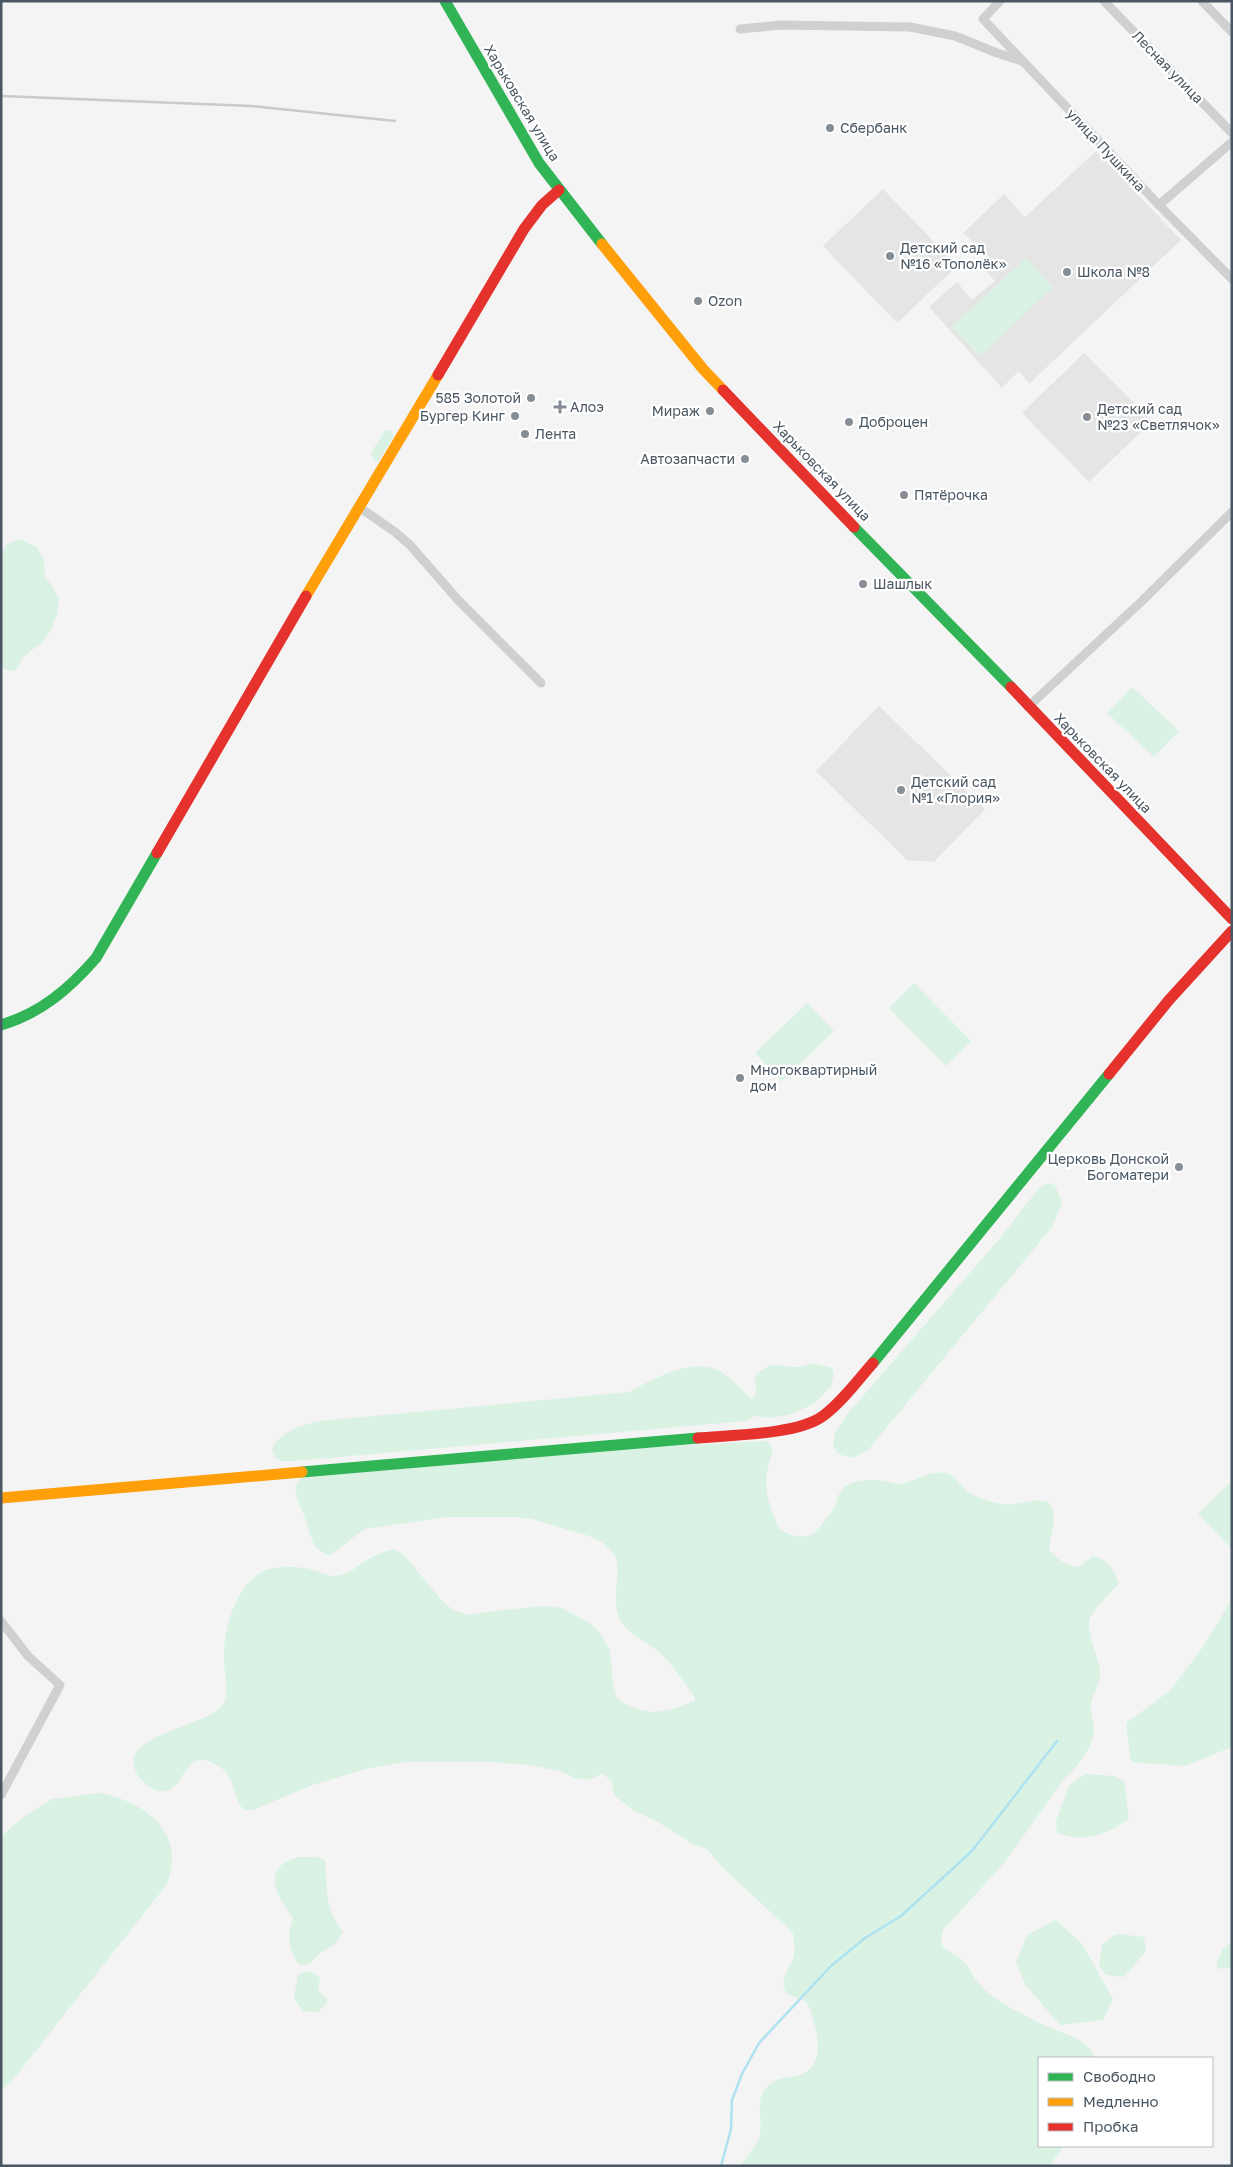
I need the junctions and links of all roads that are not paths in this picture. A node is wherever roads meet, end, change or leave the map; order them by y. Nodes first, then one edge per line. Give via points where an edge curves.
1 (445, 1) edge
2 (1000, 1) edge
3 (1104, 1) edge
4 (1202, 1) edge
5 (740, 29) dead end
6 (1232, 32) edge
7 (1022, 61) junction
8 (1232, 134) edge
9 (1232, 142) edge
10 (559, 190) junction
11 (1158, 205) junction
12 (1232, 279) edge
13 (359, 507) junction
14 (1232, 512) edge
15 (542, 683) dead end
16 (1028, 707) junction
17 (1232, 919) edge
18 (1232, 931) edge
19 (1, 1025) edge
20 (1, 1498) edge
21 (1, 1621) edge
22 (1, 1795) edge

1 - 10 main road, Харьковская улица via 526,144
2 - 7 street, улица Пушкина via 983,19
3 - 8 street, Лесная улица
4 - 6 street
5 - 7 street via 789,25 910,27 955,36
7 - 11 street, улица Пушкина
9 - 11 street
10 - 13 main road via 542,205 524,229
10 - 16 main road, Харьковская улица via 703,369
11 - 12 street, улица Пушкина
13 - 15 street via 410,545 459,601
13 - 19 main road via 96,958 59,998 26,1018
14 - 16 street
16 - 17 main road, Харьковская улица
18 - 20 main road via 1169,1000 885,1348 834,1407 815,1420 792,1428 746,1434
21 - 22 street via 28,1656 60,1685

